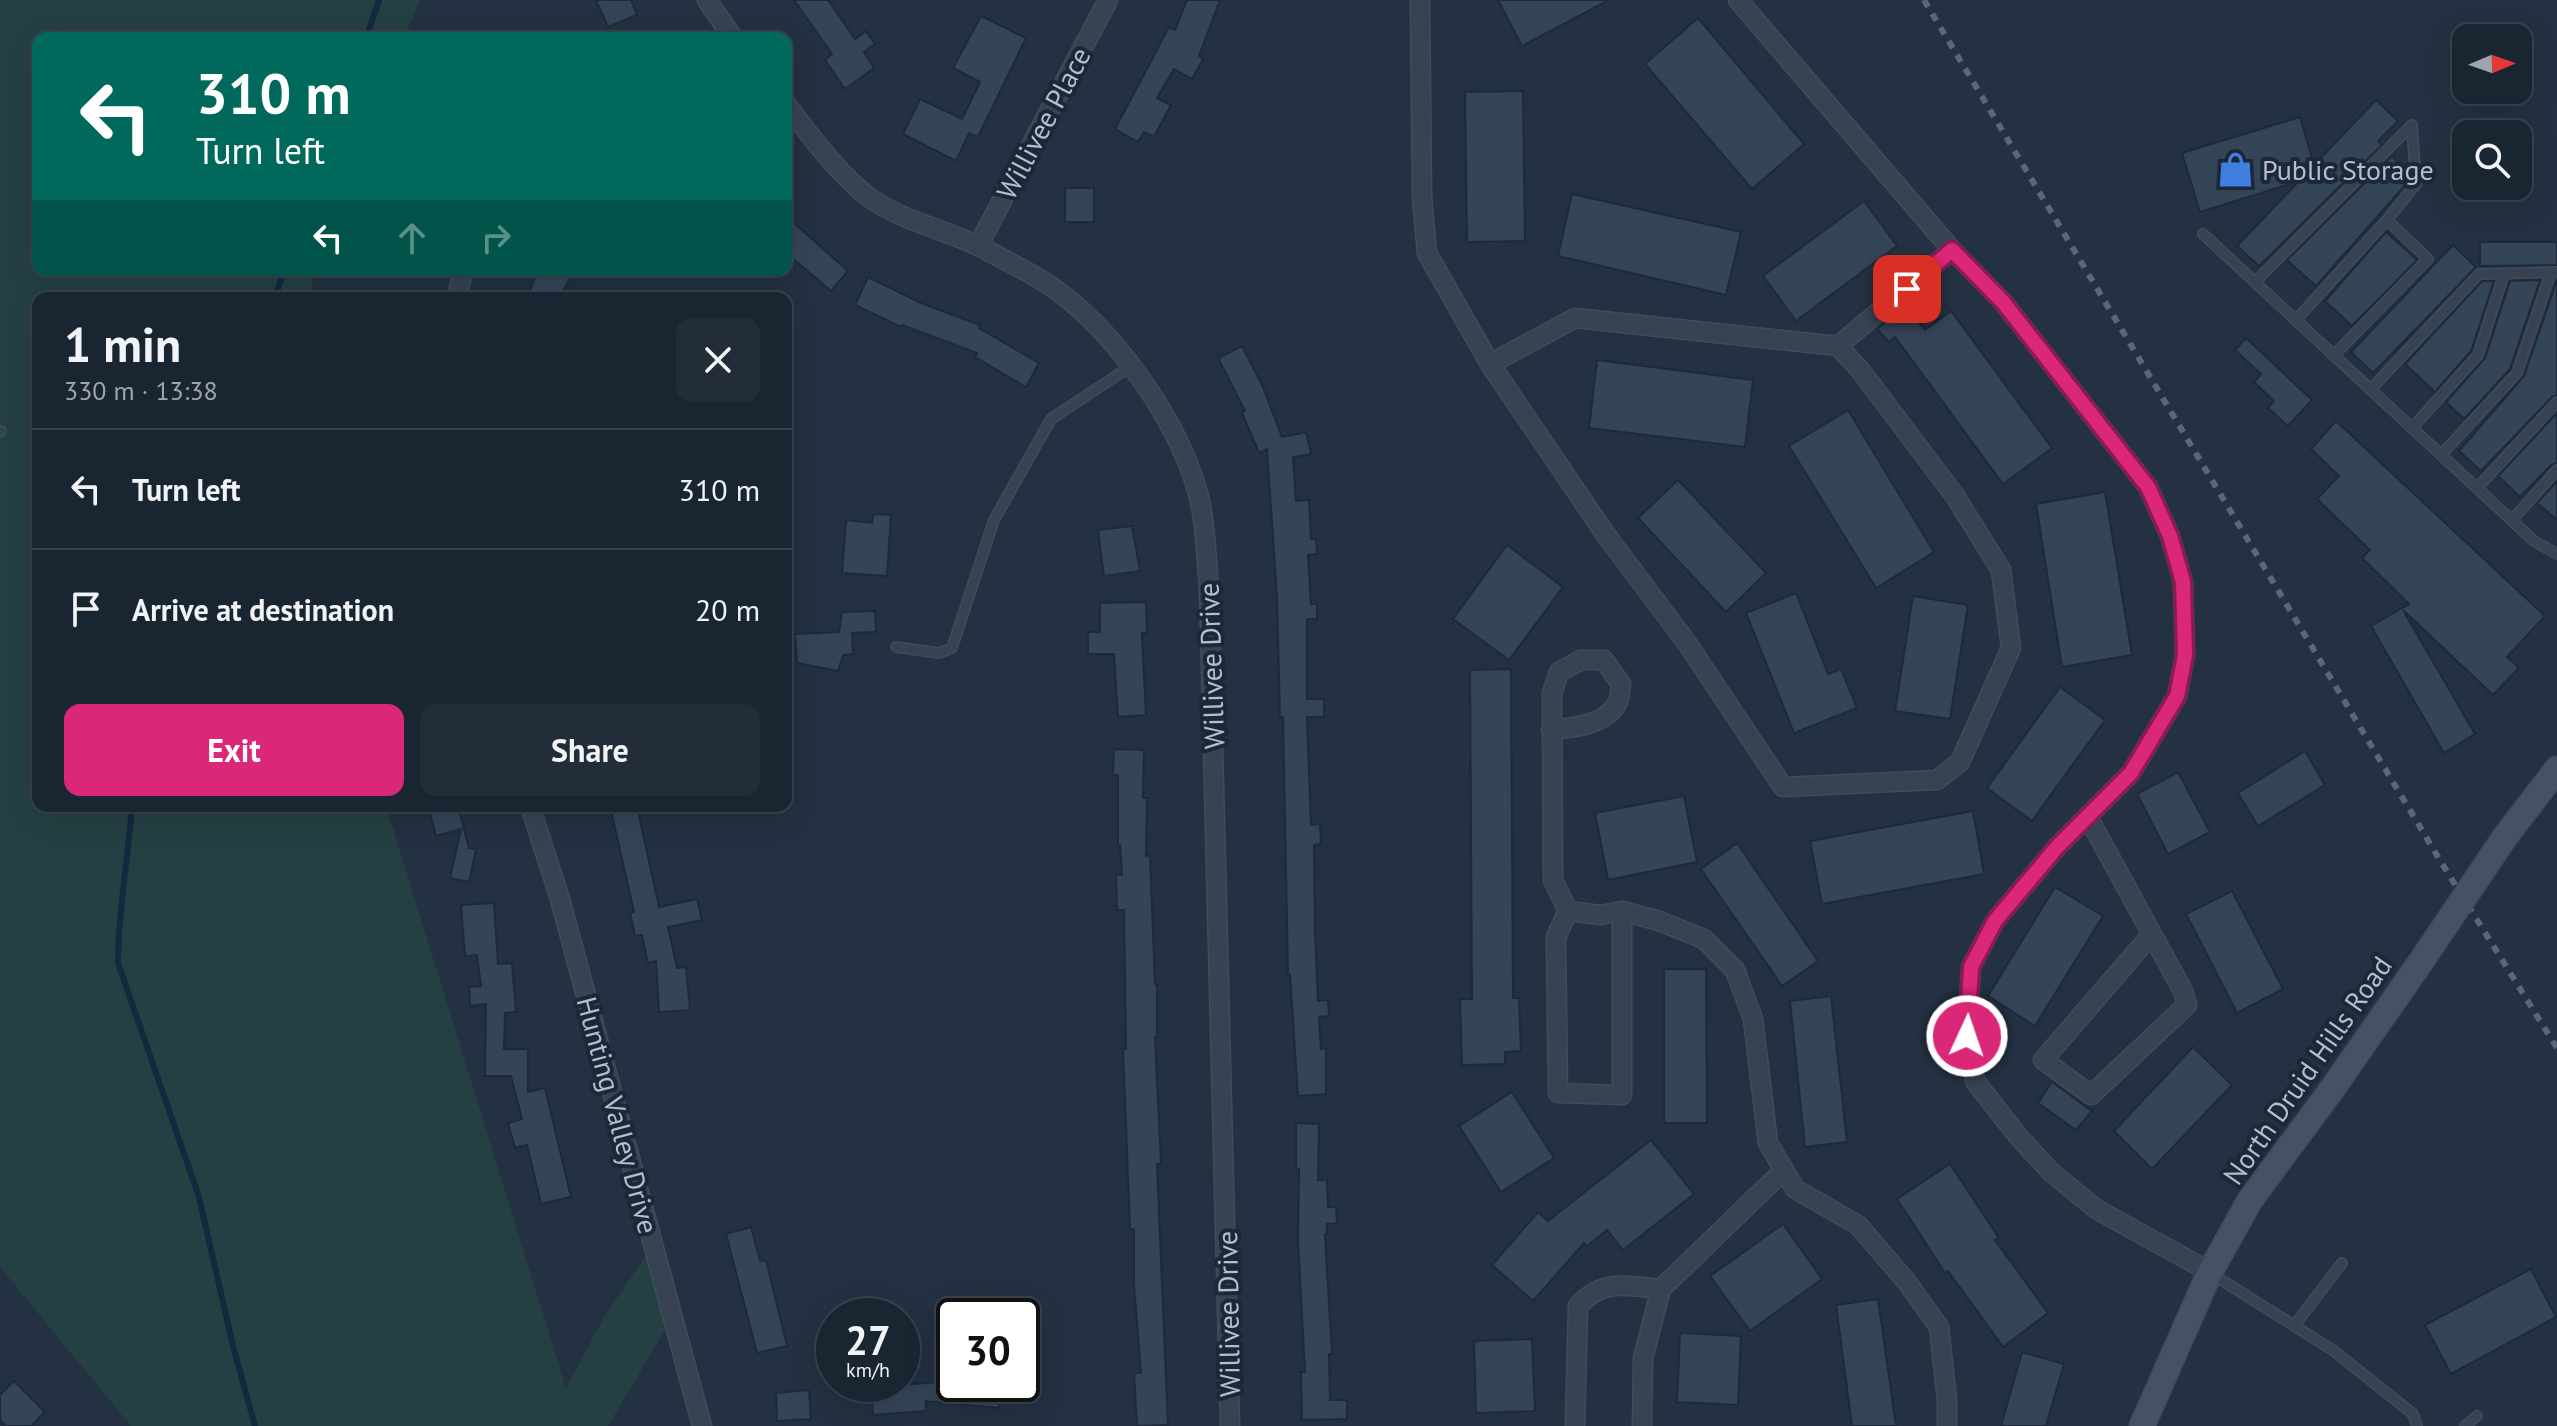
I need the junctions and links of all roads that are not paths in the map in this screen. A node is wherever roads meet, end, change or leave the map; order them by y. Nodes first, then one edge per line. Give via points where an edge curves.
1 (707, 0) edge
2 (1108, 0) edge
3 (1420, 0) edge
4 (1738, 0) edge
5 (722, 32) edge
6 (792, 112) edge
7 (2387, 220) junction
8 (2203, 234) dead end
9 (978, 246) junction
10 (1952, 250) junction
11 (2554, 272) edge
12 (2504, 274) junction
13 (2255, 282) junction
14 (2296, 320) junction
15 (1838, 346) junction
16 (2334, 355) junction
17 (1490, 364) junction
18 (1131, 366) junction
19 (2371, 389) junction
20 (2557, 402) edge
21 (2412, 428) junction
22 (2441, 455) junction
23 (2557, 470) edge
24 (2477, 488) junction
25 (2512, 520) junction
26 (2557, 554) edge
27 (896, 647) dead end
28 (1551, 730) junction
29 (2557, 769) edge
30 (532, 812) edge
31 (2088, 817) junction
32 (1568, 911) junction
33 (1622, 911) junction
34 (2152, 934) junction
35 (1784, 1170) junction
36 (2342, 1263) dead end
37 (2210, 1272) junction
38 (1661, 1289) junction
39 (2294, 1326) junction
40 (2477, 1416) dead end
41 (702, 1426) edge
42 (1230, 1426) edge
43 (1575, 1426) edge
44 (1642, 1426) edge
45 (1947, 1426) edge
46 (2142, 1426) edge
47 (2417, 1426) edge
48 (2465, 1426) edge

1 - 5 street
2 - 9 street, Willivee Place
3 - 17 street via 1427,253
4 - 10 street
6 - 9 street, Willivee Drive via 842,174 869,197 903,217
7 - 13 lane via 2416,184 2412,125
7 - 14 lane
7 - 16 lane via 2428,259
8 - 13 lane
9 - 18 street, Willivee Drive via 1047,284 1084,313
10 - 15 street
10 - 31 street via 2003,302 2148,487 2183,582 2185,655 2177,696 2131,773
11 - 12 lane
11 - 22 lane via 2517,373
12 - 19 lane via 2479,274
12 - 21 lane via 2478,355
13 - 14 lane
14 - 16 lane
15 - 17 street via 1575,318
15 - 17 street via 1955,496 2001,570 2011,648 1960,762 1937,780 1783,787
16 - 19 lane
18 - 27 lane via 1051,419 994,520 952,648 939,653
18 - 42 street, Willivee Drive via 1163,411 1183,454 1199,497 1205,536
19 - 21 lane
20 - 24 lane
21 - 22 lane
22 - 24 lane
23 - 25 lane
24 - 25 lane
25 - 26 lane
28 - 28 street via 1552,693 1559,672 1581,660 1604,660 1621,684 1618,703 1600,719
28 - 32 street via 1553,880
29 - 37 main road, North Druid Hills Road, bridge via 2250,1200
30 - 41 street, Hunting Valley Drive
31 - 34 street
31 - 37 street via 1995,921 1971,967 1967,1036 1975,1081 2062,1182 2096,1209
32 - 33 street
32 - 33 street via 1556,937 1558,1093 1622,1095
33 - 35 street via 1704,939 1735,970 1753,1019 1768,1143
34 - 34 street via 2187,1005 2091,1095 2043,1060
35 - 38 street
35 - 45 street via 1795,1189 1858,1225 1939,1327
36 - 39 lane
37 - 39 lane
37 - 46 main road, North Druid Hills Road
38 - 43 street via 1601,1288 1578,1306
38 - 44 street via 1643,1358
39 - 47 lane via 2413,1414
40 - 48 lane

